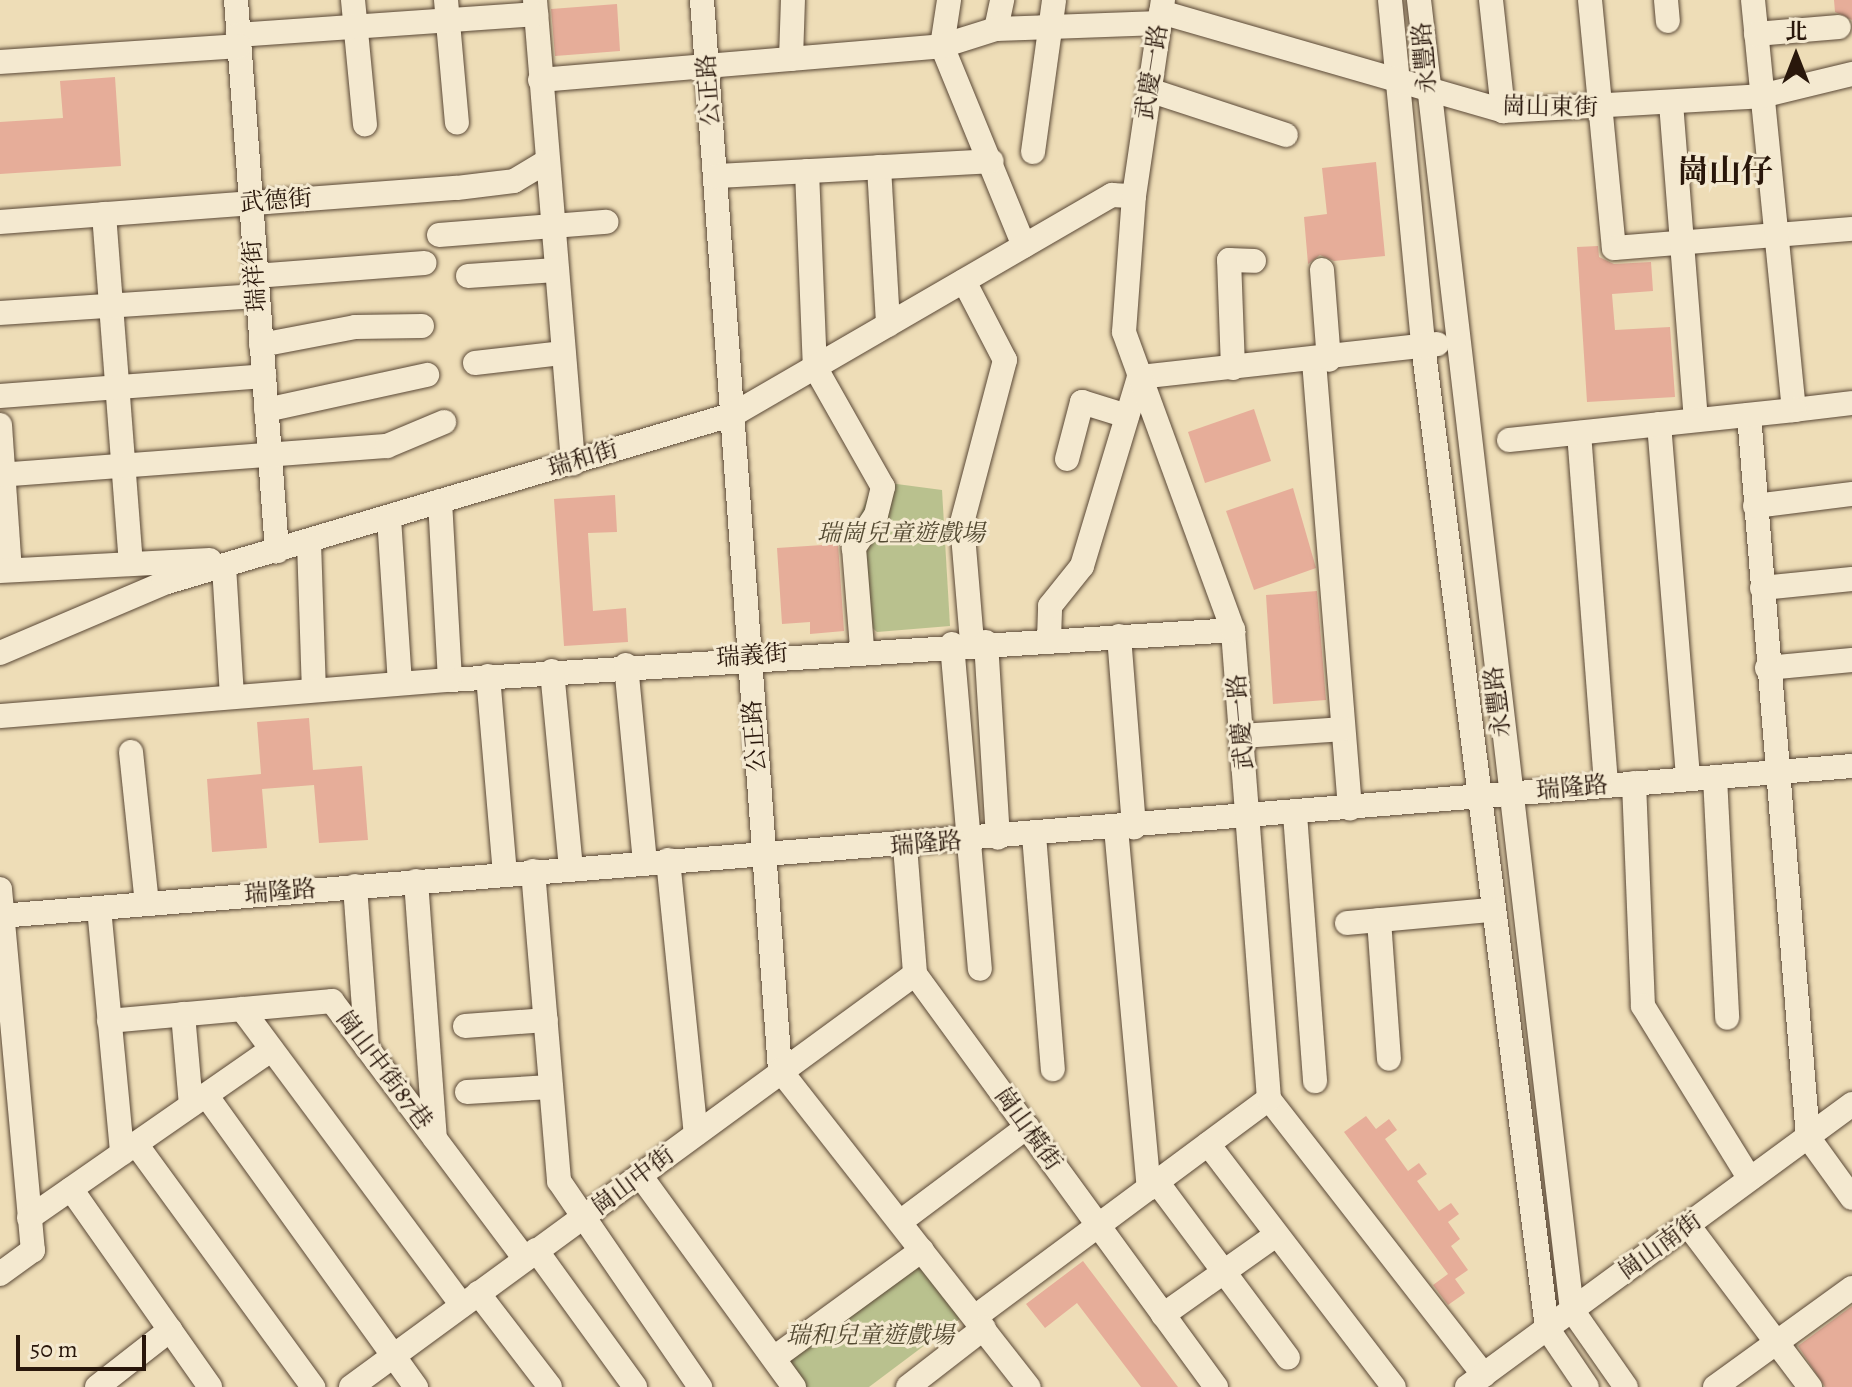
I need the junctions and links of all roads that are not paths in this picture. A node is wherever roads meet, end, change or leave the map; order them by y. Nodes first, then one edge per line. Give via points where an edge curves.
1 (236, 0) edge
2 (353, 0) edge
3 (702, 0) edge
4 (793, 0) edge
5 (949, 0) edge
6 (1002, 0) edge
7 (1054, 0) edge
8 (1390, 0) edge
9 (1419, 0) edge
10 (1491, 0) edge
11 (1590, 0) edge
12 (1753, 0) edge
13 (536, 7) edge
14 (447, 10) edge
15 (1161, 12) edge
16 (356, 27) junction
17 (1049, 27) junction
18 (1839, 27) dead end
19 (996, 29) junction
20 (1756, 34) junction
21 (239, 40) junction
22 (942, 46) junction
23 (791, 59) junction
24 (0, 62) edge
25 (707, 66) junction
26 (1852, 74) edge
27 (540, 80) junction
28 (1397, 84) junction
29 (1427, 87) junction
30 (1149, 90) junction
31 (1761, 96) junction
32 (1671, 103) junction
33 (1601, 108) junction
34 (1503, 111) junction
35 (457, 123) dead end
36 (365, 124) dead end
37 (1286, 135) dead end
38 (1033, 152) dead end
39 (992, 161) junction
40 (546, 162) junction
41 (879, 167) junction
42 (807, 171) junction
43 (716, 176) junction
44 (1134, 196) junction
45 (250, 203) junction
46 (104, 214) junction
47 (0, 222) edge
48 (606, 222) dead end
49 (552, 227) junction
50 (1852, 229) edge
51 (439, 235) dead end
52 (1776, 235) junction
53 (1683, 243) junction
54 (1024, 246) junction
55 (1254, 261) dead end
56 (425, 263) dead end
57 (556, 270) junction
58 (1322, 270) dead end
59 (468, 276) dead end
60 (964, 281) junction
61 (256, 286) junction
62 (110, 306) junction
63 (0, 313) edge
64 (888, 325) junction
65 (422, 326) dead end
66 (1455, 342) junction
67 (261, 345) junction
68 (1423, 345) junction
69 (563, 353) junction
70 (1322, 360) junction
71 (475, 363) dead end
72 (815, 367) junction
73 (1233, 368) junction
74 (427, 375) dead end
75 (264, 376) junction
76 (1139, 377) junction
77 (117, 387) junction
78 (0, 396) edge
79 (1852, 403) edge
80 (266, 410) junction
81 (1794, 410) junction
82 (734, 414) junction
83 (1749, 415) junction
84 (1127, 416) junction
85 (1696, 420) junction
86 (444, 422) dead end
87 (1659, 424) junction
88 (0, 425) edge
89 (1579, 433) junction
90 (1509, 440) dead end
91 (270, 454) junction
92 (1067, 459) dead end
93 (573, 463) junction
94 (123, 466) junction
95 (2, 475) edge
96 (1852, 494) edge
97 (440, 501) junction
98 (1755, 506) junction
99 (389, 518) junction
100 (309, 542) junction
101 (266, 554) junction
102 (131, 564) junction
103 (224, 566) junction
104 (5, 570) edge
105 (1852, 579) edge
106 (1762, 588) junction
107 (1233, 630) junction
108 (1119, 636) junction
109 (1049, 639) junction
110 (970, 643) junction
111 (862, 648) junction
112 (0, 653) edge
113 (750, 657) junction
114 (1852, 660) edge
115 (626, 665) junction
116 (1767, 668) junction
117 (552, 671) junction
118 (488, 676) junction
119 (450, 680) junction
120 (400, 683) junction
121 (314, 690) junction
122 (232, 697) junction
123 (0, 716) edge
124 (1343, 729) junction
125 (1243, 736) junction
126 (131, 752) dead end
127 (1852, 766) edge
128 (1778, 772) junction
129 (1715, 777) junction
130 (1688, 779) junction
131 (1634, 783) junction
132 (1606, 785) junction
133 (1509, 793) junction
134 (1477, 796) junction
135 (1350, 809) junction
136 (1295, 814) junction
137 (1250, 817) junction
138 (1125, 828) junction
139 (1034, 835) junction
140 (998, 838) junction
141 (972, 840) junction
142 (905, 846) junction
143 (764, 856) junction
144 (656, 862) junction
145 (571, 868) junction
146 (533, 871) junction
147 (505, 874) junction
148 (416, 881) junction
149 (355, 886) junction
150 (0, 889) edge
151 (147, 903) junction
152 (99, 908) junction
153 (1491, 910) junction
154 (1, 916) edge
155 (1379, 920) junction
156 (1347, 923) dead end
157 (980, 969) dead end
158 (915, 974) junction
159 (242, 1009) junction
160 (183, 1014) junction
161 (1727, 1018) dead end
162 (546, 1020) junction
163 (109, 1021) junction
164 (465, 1026) dead end
165 (367, 1048) junction
166 (271, 1050) junction
167 (1389, 1059) dead end
168 (1053, 1069) dead end
169 (780, 1070) junction
170 (1315, 1081) dead end
171 (551, 1087) junction
172 (467, 1092) dead end
173 (1269, 1099) junction
174 (199, 1100) junction
175 (1852, 1104) edge
176 (1027, 1127) junction
177 (696, 1134) junction
178 (1808, 1137) junction
179 (435, 1138) junction
180 (1208, 1144) junction
181 (129, 1148) junction
182 (640, 1175) junction
183 (1750, 1179) junction
184 (1153, 1185) junction
185 (71, 1189) junction
186 (1852, 1198) edge
187 (29, 1218) junction
188 (581, 1220) junction
189 (900, 1222) junction
190 (1688, 1225) junction
191 (1098, 1226) junction
192 (1276, 1235) junction
193 (922, 1250) junction
194 (531, 1254) junction
195 (0, 1274) edge
196 (1222, 1274) junction
197 (1852, 1288) edge
198 (470, 1299) junction
199 (1572, 1310) junction
200 (1163, 1315) junction
201 (980, 1323) junction
202 (1547, 1328) junction
203 (170, 1330) junction
204 (1777, 1341) junction
205 (393, 1356) junction
206 (774, 1358) junction
207 (1288, 1358) dead end
208 (1476, 1381) edge
209 (101, 1386) edge
210 (210, 1387) edge
211 (313, 1387) edge
212 (351, 1387) edge
213 (416, 1387) edge
214 (550, 1387) edge
215 (635, 1387) edge
216 (700, 1387) edge
217 (794, 1387) edge
218 (908, 1387) edge
219 (1029, 1387) edge
220 (1216, 1387) edge
221 (1394, 1387) edge
222 (1587, 1387) edge
223 (1626, 1387) edge
224 (1715, 1387) edge
225 (1810, 1387) edge

1 - 21 street, 瑞祥街
2 - 16 street
3 - 25 street, 公正路
4 - 23 street
5 - 22 street
6 - 19 street
7 - 17 street
8 - 28 street, 永豐路
9 - 29 street, 永豐路
10 - 34 street
11 - 33 street
12 - 20 street
13 - 14 street
13 - 27 street
14 - 16 street
14 - 35 street
15 - 17 street, 崗山東街
15 - 28 street, 崗山東街
15 - 30 street, 武慶一路
16 - 21 street
16 - 36 street
17 - 19 street, 崗山東街
17 - 38 street
18 - 20 street
19 - 22 street, 崗山東街
20 - 31 street
21 - 24 street
21 - 45 street, 瑞祥街
22 - 23 street, 崗山東街
22 - 39 street
23 - 25 street, 崗山東街
25 - 27 street, 崗山東街
25 - 43 street, 公正路
26 - 31 street, 崗山東街
27 - 40 street
28 - 29 street, 崗山東街
28 - 68 street, 永豐路
29 - 34 street, 崗山東街
29 - 66 street, 永豐路
30 - 37 street
30 - 44 street, 武慶一路
31 - 32 street, 崗山東街
31 - 52 street
32 - 33 street, 崗山東街
32 - 53 street
33 - 34 street, 崗山東街
33 - 53 street via 1614,248
39 - 41 street
39 - 54 street
40 - 45 street, 武德街 via 514,181
40 - 49 street
41 - 42 street
41 - 64 street
42 - 43 street
42 - 72 street
43 - 82 street, 公正路
44 - 54 street, 瑞和街 via 1112,195
44 - 76 street, 武慶一路 via 1124,332
45 - 46 street, 武德街
45 - 61 street, 瑞祥街
46 - 47 street, 武德街
46 - 62 street
48 - 49 street
49 - 51 street
49 - 57 street
50 - 52 street
52 - 53 street
52 - 81 street
53 - 85 street
54 - 60 street, 瑞和街
55 - 73 street via 1229,260
56 - 61 street
57 - 59 street
57 - 69 street
58 - 70 street
60 - 64 street, 瑞和街
60 - 110 street via 1005,360 962,523
61 - 62 street
61 - 67 street, 瑞祥街
62 - 63 street
62 - 77 street
64 - 72 street, 瑞和街
65 - 67 street via 355,327
66 - 68 street
66 - 133 street, 永豐路
67 - 75 street, 瑞祥街
68 - 70 street
68 - 134 street, 永豐路
69 - 71 street
69 - 93 street
70 - 73 street
70 - 124 street
72 - 82 street, 瑞和街
72 - 111 street via 883,487 876,515 854,548
73 - 76 street
74 - 80 street
75 - 77 street
75 - 80 street, 瑞祥街
76 - 84 street
76 - 107 street, 武慶一路
77 - 78 street
77 - 94 street
79 - 81 street
80 - 91 street, 瑞祥街
81 - 83 street
82 - 93 street, 瑞和街
82 - 113 street, 公正路
83 - 85 street
83 - 98 street
84 - 92 street via 1082,402
84 - 109 street via 1082,566 1050,606
85 - 87 street
86 - 91 street via 387,446
87 - 89 street
87 - 130 street
88 - 95 street
89 - 90 street
89 - 132 street
91 - 94 street
91 - 101 street, 瑞祥街
93 - 97 street, 瑞和街
94 - 95 street
94 - 102 street
95 - 104 street
96 - 98 street
97 - 99 street, 瑞和街
97 - 119 street
98 - 106 street
99 - 100 street, 瑞和街
99 - 120 street
100 - 101 street, 瑞和街
100 - 121 street
101 - 102 street
101 - 103 street, 瑞和街
102 - 104 street
103 - 112 street, 瑞和街 via 164,583
103 - 122 street
105 - 106 street
106 - 116 street
107 - 108 street, 瑞義街
107 - 125 street, 武慶一路
108 - 109 street, 瑞義街
108 - 138 street
109 - 110 street, 瑞義街
110 - 111 street, 瑞義街
110 - 140 street
110 - 141 street
111 - 113 street, 瑞義街
113 - 115 street, 瑞義街
113 - 143 street, 公正路
114 - 116 street
115 - 117 street, 瑞義街
115 - 144 street
116 - 128 street
117 - 118 street, 瑞義街
117 - 145 street
118 - 119 street, 瑞義街
118 - 147 street
119 - 120 street, 瑞義街
120 - 121 street, 瑞義街
121 - 122 street, 瑞義街
122 - 123 street, 瑞義街
124 - 125 street
124 - 135 street
125 - 137 street, 武慶一路
126 - 151 street
127 - 128 street, 瑞隆路
128 - 129 street, 瑞隆路
128 - 178 street
129 - 130 street, 瑞隆路
129 - 161 street
130 - 131 street, 瑞隆路
131 - 132 street, 瑞隆路
131 - 183 street via 1643,1006
132 - 133 street, 瑞隆路
133 - 134 street, 瑞隆路
133 - 199 street, 永豐路
134 - 135 street, 瑞隆路
134 - 153 street, 永豐路
135 - 136 street, 瑞隆路
136 - 137 street, 瑞隆路
136 - 170 street
137 - 138 street, 瑞隆路
137 - 173 street, 武慶一路
138 - 139 street, 瑞隆路
138 - 184 street
139 - 140 street, 瑞隆路
139 - 168 street
140 - 141 street, 瑞隆路
141 - 142 street, 瑞隆路
141 - 157 street
142 - 143 street, 瑞隆路
142 - 158 street
143 - 144 street, 瑞隆路
143 - 169 street, 公正路
144 - 145 street, 瑞隆路
144 - 177 street
145 - 146 street, 瑞隆路
146 - 147 street, 瑞隆路
146 - 162 street
147 - 148 street, 瑞隆路
148 - 149 street, 瑞隆路
148 - 179 street
149 - 151 street, 瑞隆路
149 - 165 street
150 - 154 street
151 - 152 street, 瑞隆路
152 - 154 street, 瑞隆路
152 - 163 street
153 - 155 street
153 - 202 street, 永豐路
154 - 187 street
155 - 156 street
155 - 167 street
158 - 169 street, 崗山中街
158 - 176 street, 崗山橫街
159 - 160 street, 崗山中街87巷
159 - 165 street, 崗山中街87巷 via 332,1001
159 - 166 street
160 - 163 street, 崗山中街87巷
160 - 174 street
162 - 164 street
162 - 171 street
163 - 181 street
165 - 179 street, 崗山中街87巷
166 - 174 street
166 - 198 street
169 - 177 street, 崗山中街
169 - 189 street
171 - 172 street
171 - 188 street via 559,1181
173 - 180 street
173 - 208 street
174 - 181 street
174 - 205 street
175 - 178 street, 崗山南街
176 - 189 street
176 - 191 street, 崗山橫街
177 - 182 street, 崗山中街
178 - 183 street, 崗山南街
178 - 186 street
179 - 194 street, 崗山中街87巷
180 - 184 street
180 - 192 street
181 - 185 street
181 - 211 street
182 - 188 street, 崗山中街
182 - 206 street
183 - 190 street, 崗山南街
184 - 191 street
184 - 196 street
185 - 187 street
185 - 203 street
187 - 195 street via 33,1250
188 - 194 street, 崗山中街
188 - 216 street
189 - 193 street
190 - 199 street, 崗山南街
190 - 204 street
191 - 200 street, 崗山橫街
191 - 201 street
192 - 196 street
192 - 221 street
193 - 201 street
193 - 206 street
194 - 198 street, 崗山中街
194 - 215 street, 崗山中街87巷
196 - 200 street
196 - 207 street
197 - 204 street
198 - 205 street, 崗山中街
198 - 214 street
199 - 202 street, 崗山南街
199 - 223 street, 永豐路
200 - 220 street, 崗山橫街
201 - 218 street
201 - 219 street
202 - 208 street, 崗山南街
202 - 222 street, 永豐路
203 - 209 street
203 - 210 street
204 - 224 street
204 - 225 street
205 - 212 street, 崗山中街
205 - 213 street
206 - 217 street

